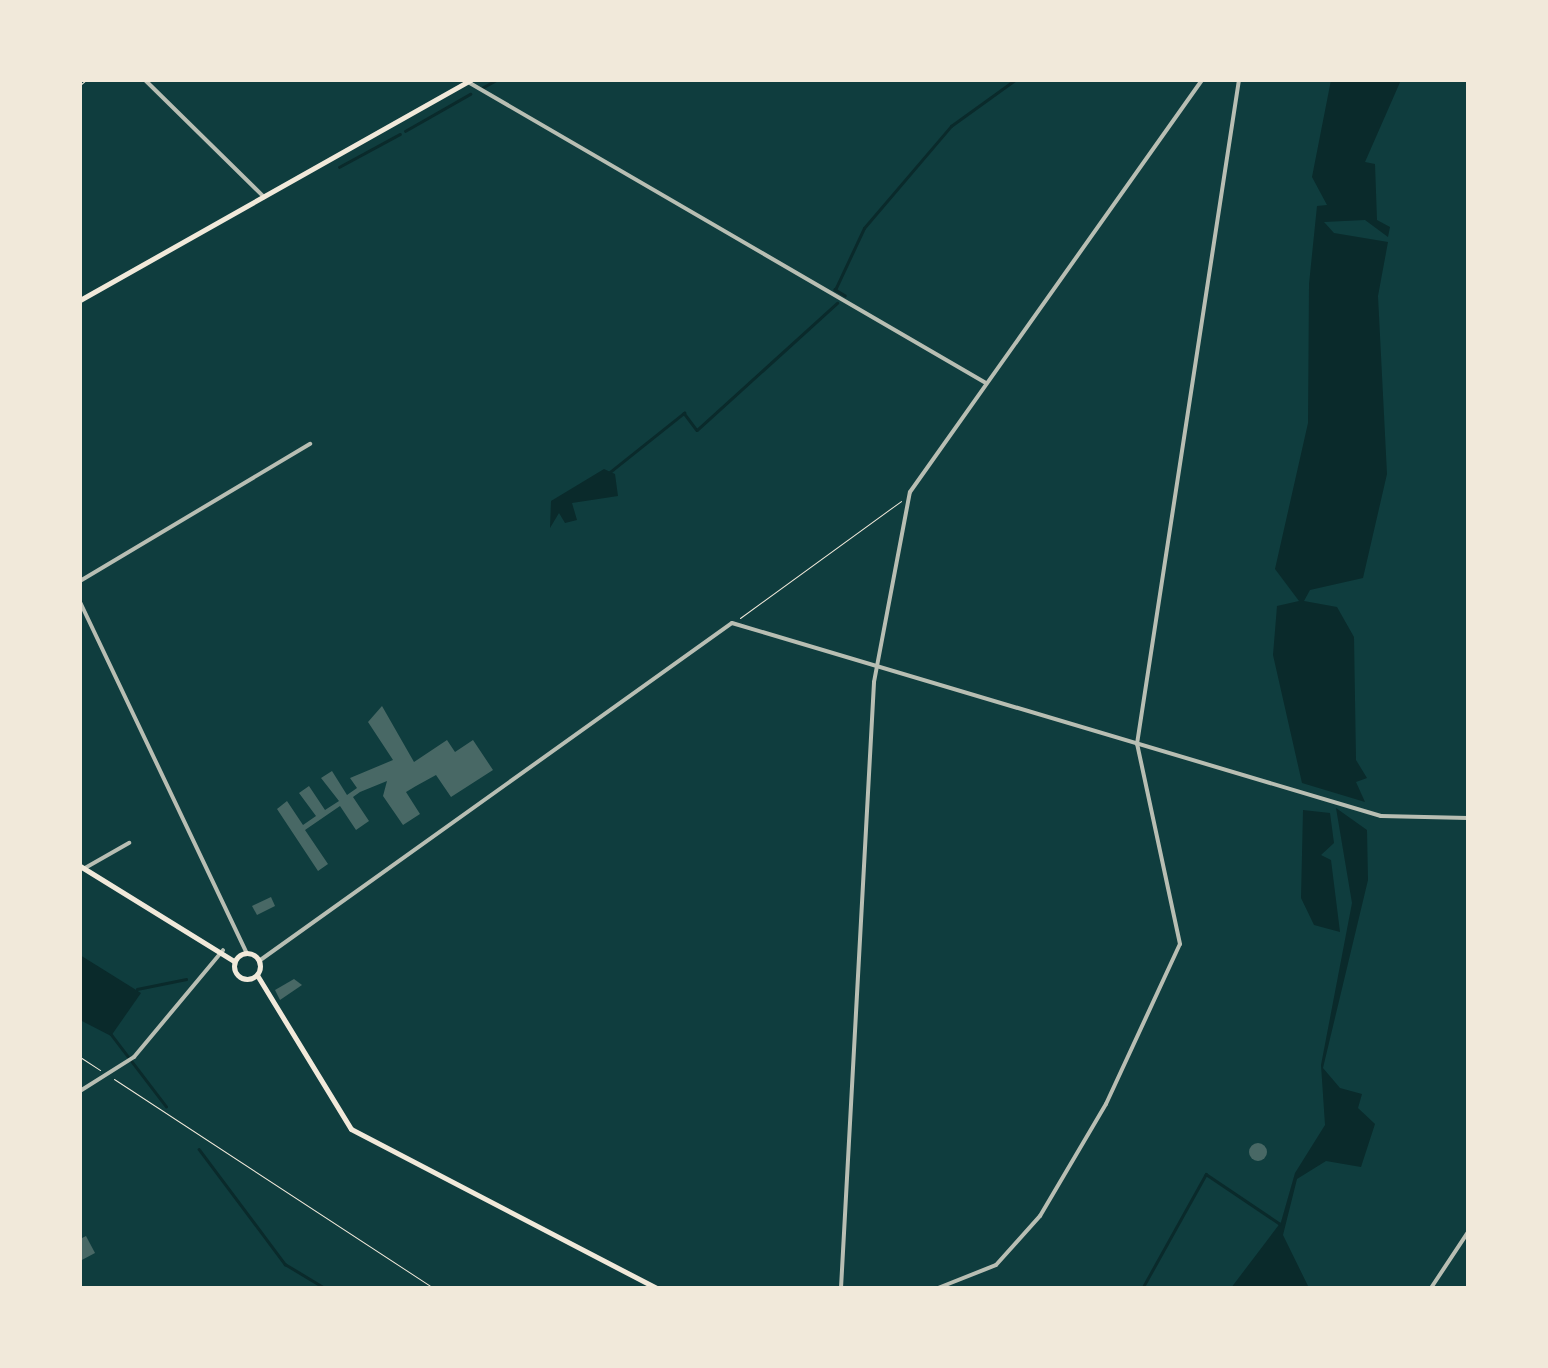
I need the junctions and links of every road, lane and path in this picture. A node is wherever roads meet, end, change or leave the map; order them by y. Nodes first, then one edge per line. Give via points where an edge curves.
1 (86, 80) edge
2 (145, 80) edge
3 (1202, 80) edge
4 (1239, 80) edge
5 (470, 81) edge
6 (80, 85) edge
7 (264, 197) junction
8 (80, 300) edge
9 (988, 384) junction
10 (310, 444) dead end
11 (910, 492) junction
12 (80, 581) edge
13 (80, 602) edge
14 (732, 623) junction
15 (876, 668) junction
16 (1137, 744) junction
17 (1468, 818) edge
18 (129, 842) dead end
19 (83, 867) edge
20 (223, 950) junction
21 (247, 952) junction
22 (259, 961) junction
23 (234, 962) junction
24 (257, 975) junction
25 (80, 1057) edge
26 (108, 1076) junction
27 (80, 1091) edge
28 (1468, 1232) edge
29 (433, 1288) edge
30 (657, 1288) edge
31 (841, 1288) edge
32 (938, 1288) edge
33 (1432, 1288) edge

1 - 6 path
2 - 7 street
3 - 9 street
4 - 16 street
5 - 7 main road
5 - 9 street
7 - 8 main road
9 - 11 street
10 - 12 street
11 - 14 path
11 - 15 street
13 - 21 street
14 - 15 street
14 - 22 street
15 - 16 street
15 - 31 street
16 - 17 street via 1381,816
16 - 32 street via 1180,944 1114,1089 1040,1216 996,1265
18 - 19 street
19 - 20 main road
20 - 23 main road
20 - 26 street via 132,1060
21 - 22 main road
21 - 23 main road
22 - 24 main road
23 - 24 main road via 239,977
24 - 30 main road via 350,1129
25 - 26 path
26 - 27 street
26 - 29 path
28 - 33 street

